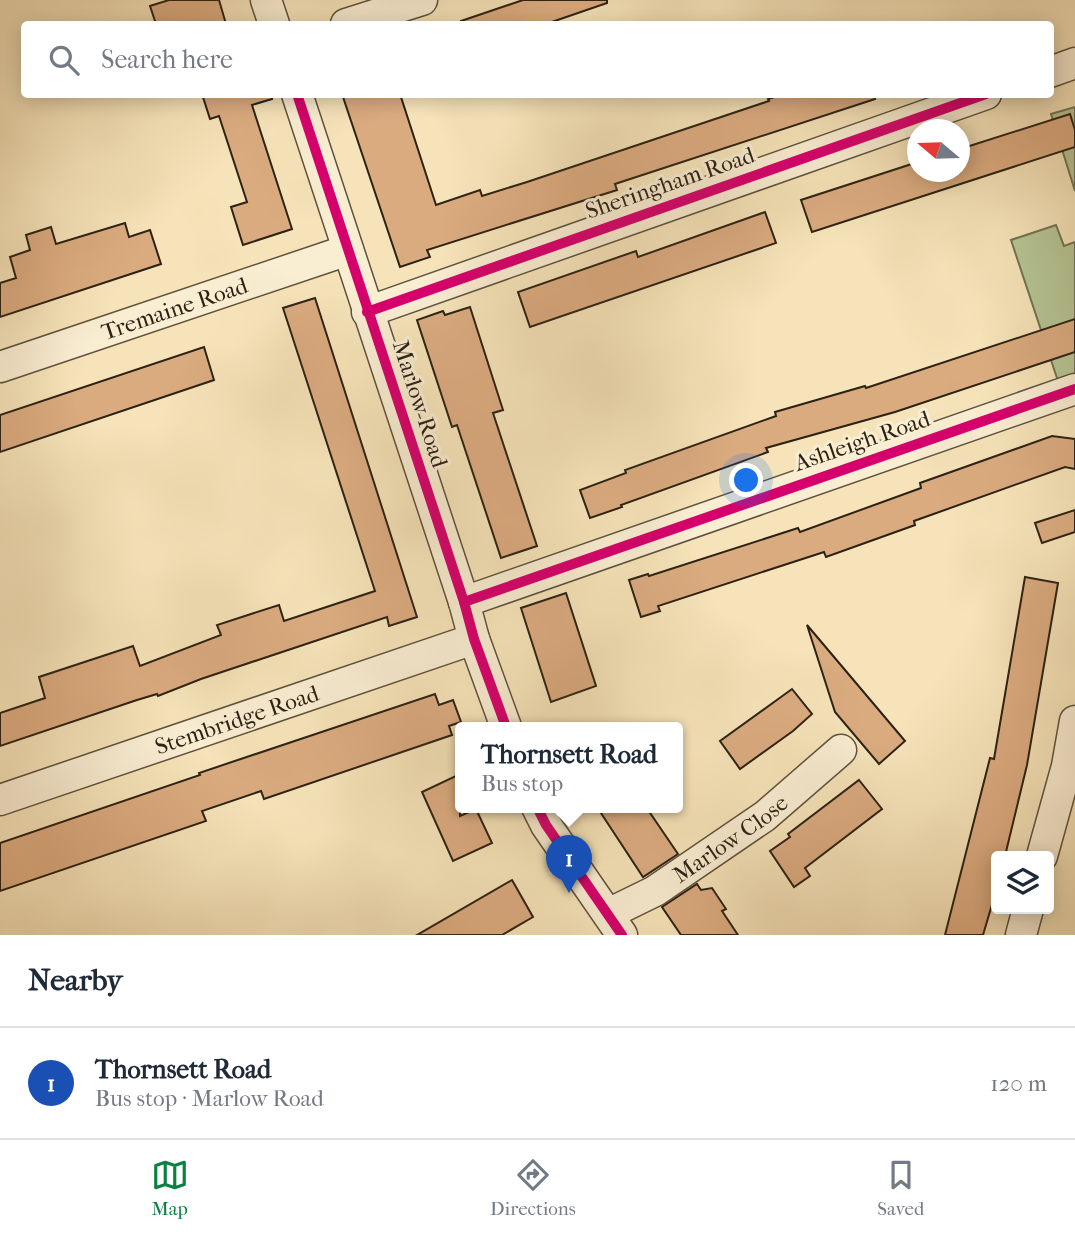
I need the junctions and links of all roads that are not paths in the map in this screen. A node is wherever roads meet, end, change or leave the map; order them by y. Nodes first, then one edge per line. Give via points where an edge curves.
1 (266, 0) edge
2 (422, 0) edge
3 (273, 21) edge
4 (356, 21) edge
5 (1075, 63) edge
6 (1054, 71) edge
7 (298, 98) edge
8 (975, 98) edge
9 (348, 250) junction
10 (368, 312) junction
11 (0, 367) edge
12 (1075, 388) edge
13 (464, 602) junction
14 (474, 639) junction
15 (1075, 721) edge
16 (504, 722) edge
17 (841, 750) dead end
18 (0, 800) edge
19 (540, 813) edge
20 (1043, 851) edge
21 (1027, 914) edge
22 (618, 929) edge
23 (1021, 935) edge

1 - 3 street
2 - 4 street
5 - 6 street
7 - 9 street, Marlow Road
8 - 10 street, Sheringham Road
9 - 10 street, Marlow Road
9 - 11 street, Tremaine Road
10 - 13 street, Marlow Road
12 - 13 street, Ashleigh Road
13 - 14 street, Marlow Road
14 - 16 street, Marlow Road
14 - 18 street, Stembridge Road
15 - 20 street
17 - 22 street, Marlow Close via 765,816 655,891
19 - 22 street
21 - 23 street

